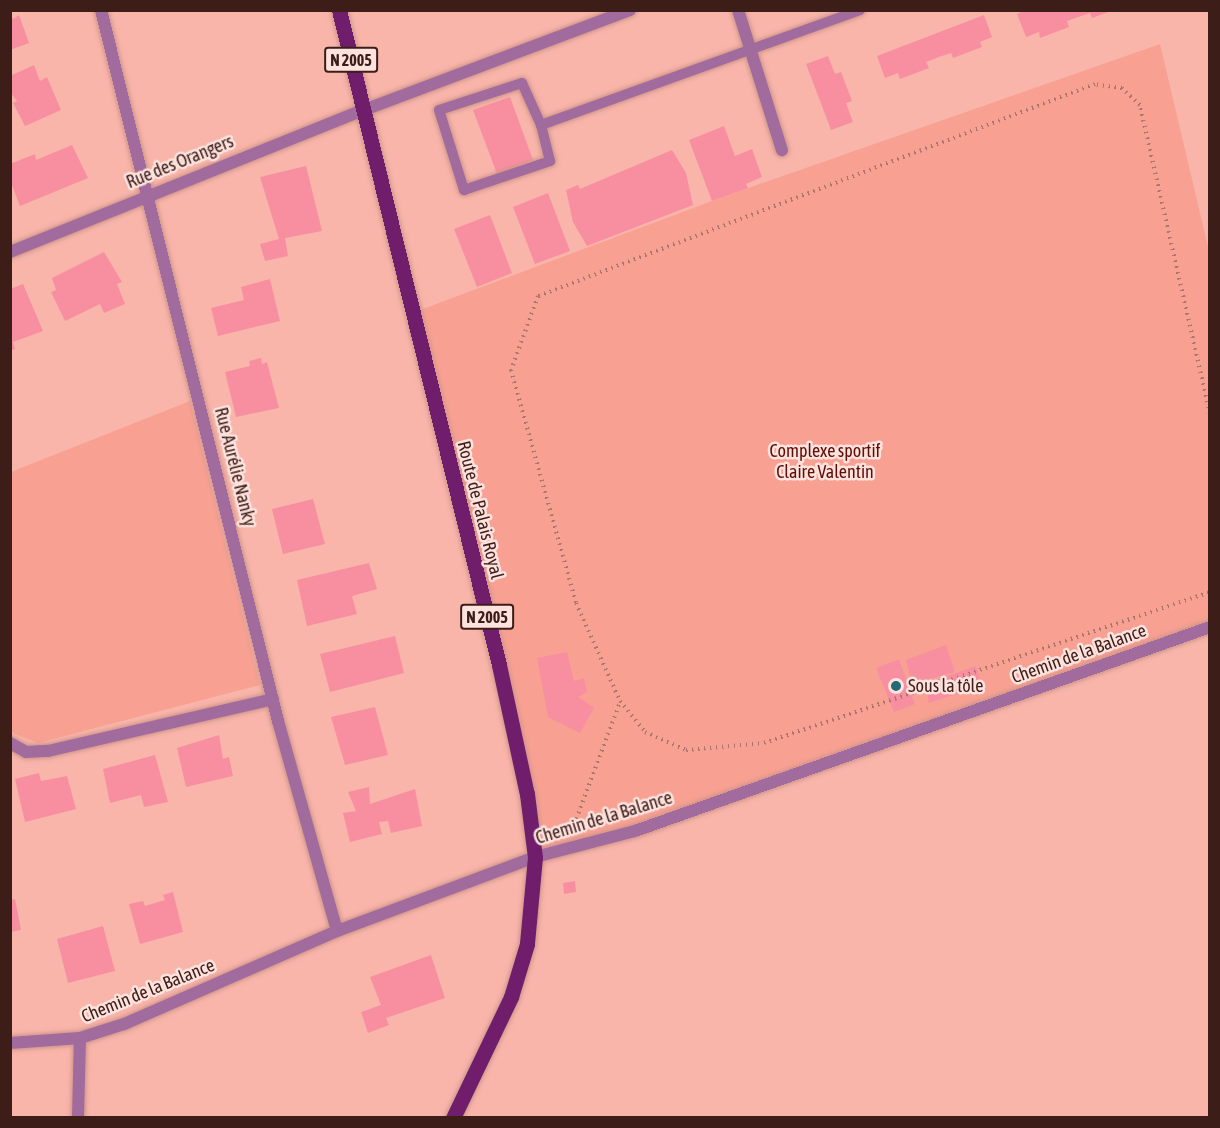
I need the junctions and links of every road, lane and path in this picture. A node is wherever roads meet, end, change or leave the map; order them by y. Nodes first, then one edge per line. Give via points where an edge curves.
1 (101, 10) edge
2 (339, 10) edge
3 (630, 10) edge
4 (738, 10) edge
5 (860, 10) edge
6 (750, 52) junction
7 (364, 110) junction
8 (541, 124) junction
9 (782, 150) dead end
10 (149, 193) junction
11 (10, 252) edge
12 (1209, 414) edge
13 (1209, 592) edge
14 (1209, 627) edge
15 (273, 699) junction
16 (620, 701) junction
17 (10, 743) edge
18 (565, 850) junction
19 (535, 857) junction
20 (337, 931) junction
21 (80, 1038) junction
22 (10, 1043) edge
23 (78, 1118) edge
24 (453, 1118) edge

1 - 10 street, Rue Aurélie Nanky
2 - 7 main road, Route de Palais Royal / N 2005
3 - 7 street, Rue des Orangers
4 - 6 street
5 - 6 lane
6 - 8 lane
6 - 9 street
7 - 10 street, Rue des Orangers
7 - 19 main road, Route de Palais Royal / N 2005 via 499,665 527,794
8 - 8 lane via 550,161 464,190 439,110 522,83
10 - 11 street, Rue des Orangers
10 - 15 street, Rue Aurélie Nanky
12 - 16 path via 1140,105 1122,88 1095,84 538,296 511,369 576,603
13 - 16 path via 764,743 686,750 645,732
14 - 18 street, Chemin de la Balance via 635,831
15 - 17 street via 48,751 26,752
15 - 20 street, Rue Aurélie Nanky
16 - 18 path
18 - 19 street, Chemin de la Balance
19 - 20 street, Chemin de la Balance
19 - 24 main road, Route de Palais Royal / N 2005 via 527,944 511,998
20 - 21 street, Chemin de la Balance via 124,1024
21 - 22 street, Chemin de la Balance
21 - 23 street

